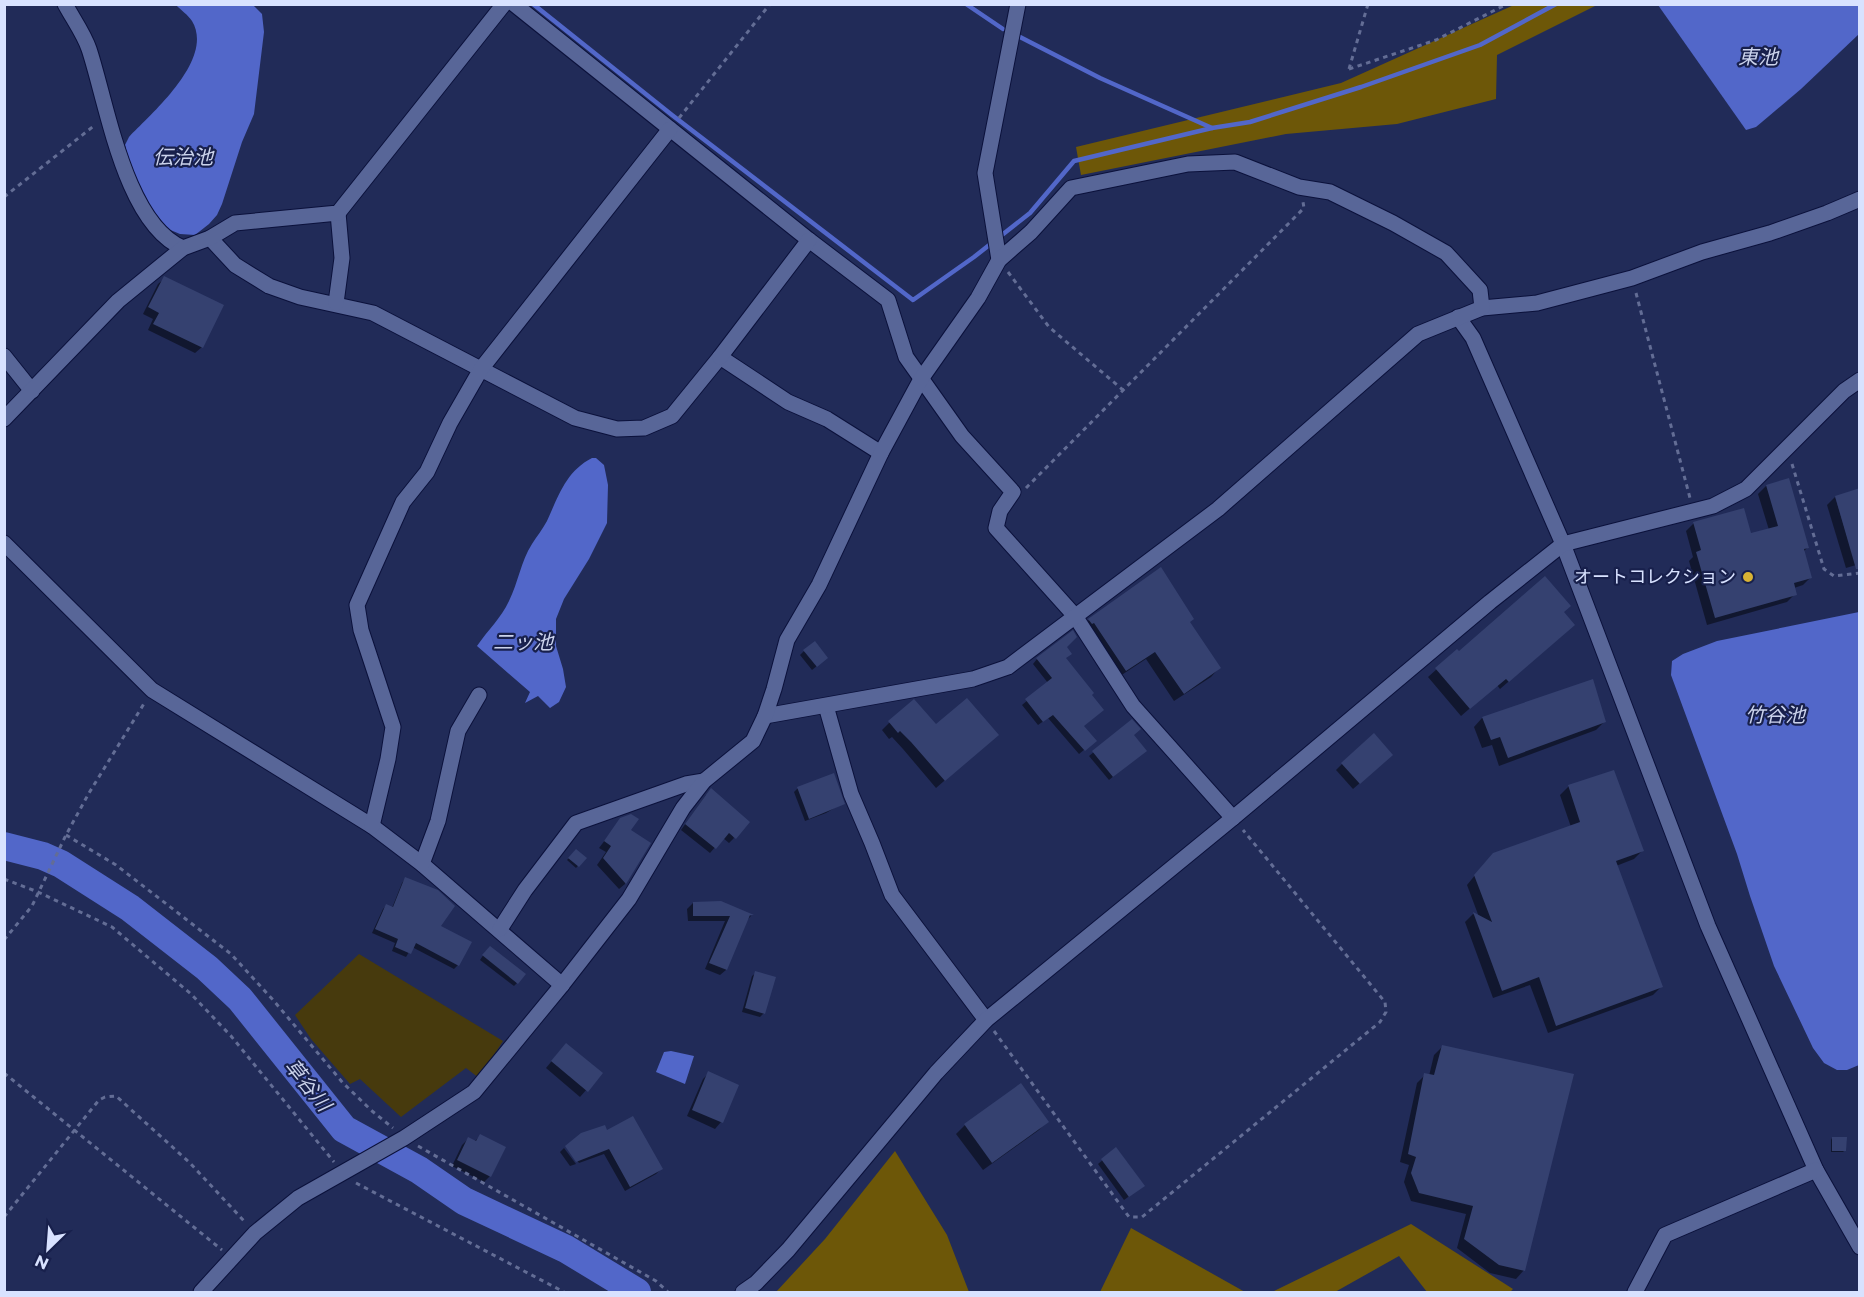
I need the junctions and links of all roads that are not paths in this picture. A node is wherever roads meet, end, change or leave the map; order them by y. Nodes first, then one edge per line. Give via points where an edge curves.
1 (65, 4) edge
2 (504, 4) edge
3 (514, 4) edge
4 (1018, 4) edge
5 (670, 129) junction
6 (1860, 199) edge
7 (338, 213) junction
8 (210, 238) junction
9 (809, 240) junction
10 (183, 248) junction
11 (999, 260) junction
12 (336, 303) junction
13 (1482, 308) junction
14 (1458, 317) junction
15 (4, 356) edge
16 (720, 357) junction
17 (481, 369) junction
18 (921, 379) junction
19 (1860, 381) edge
20 (32, 391) junction
21 (4, 419) edge
22 (881, 453) junction
23 (4, 543) edge
24 (1563, 544) junction
25 (1075, 616) junction
26 (479, 695) dead end
27 (826, 706) junction
28 (765, 716) junction
29 (704, 781) junction
30 (1233, 819) junction
31 (372, 826) junction
32 (423, 864) junction
33 (500, 929) junction
34 (562, 985) junction
35 (986, 1020) junction
36 (1815, 1170) junction
37 (1860, 1247) edge
38 (201, 1293) edge
39 (743, 1293) edge
40 (1635, 1293) edge

1 - 10 street via 88,46 108,122 141,207 164,238
2 - 7 street
3 - 5 street
4 - 11 street via 985,173
5 - 9 street
5 - 17 street
6 - 13 street via 1632,278 1537,303
7 - 8 street via 235,223
7 - 12 street via 342,258
8 - 10 street
8 - 12 street via 235,265 269,286 300,297
9 - 16 street
9 - 18 street via 888,300 906,357
10 - 20 street via 118,301
11 - 13 street via 1071,188 1188,164 1235,162 1299,187 1330,192 1446,253 1480,290
11 - 18 street via 978,298
12 - 17 street via 374,313
13 - 14 street
14 - 24 street via 1473,338
14 - 25 street via 1418,334 1218,509
15 - 20 street
16 - 17 street via 672,416 644,428 616,429 574,418
16 - 22 street via 788,402 827,419
17 - 31 street via 427,472 404,502 357,605 361,630 393,727
18 - 22 street
18 - 25 street via 962,436 1013,492 1000,511 996,528
19 - 24 street via 1844,391 1746,489 1713,506
20 - 21 street
22 - 28 street via 819,585 787,640
23 - 31 street via 152,690
24 - 30 street
24 - 36 street via 1708,926
25 - 27 street via 1008,667 973,679
25 - 30 street via 1133,706
26 - 32 street via 458,731 438,820
27 - 28 street
27 - 35 street via 851,794 892,895
28 - 29 street via 753,741
29 - 33 street via 576,823
29 - 34 street via 683,808 629,898
30 - 35 street
31 - 32 street
32 - 33 street
33 - 34 street
34 - 38 street via 474,1092 404,1138 298,1198 255,1233
35 - 39 street via 936,1073 788,1250
36 - 37 street
36 - 40 street via 1665,1235

